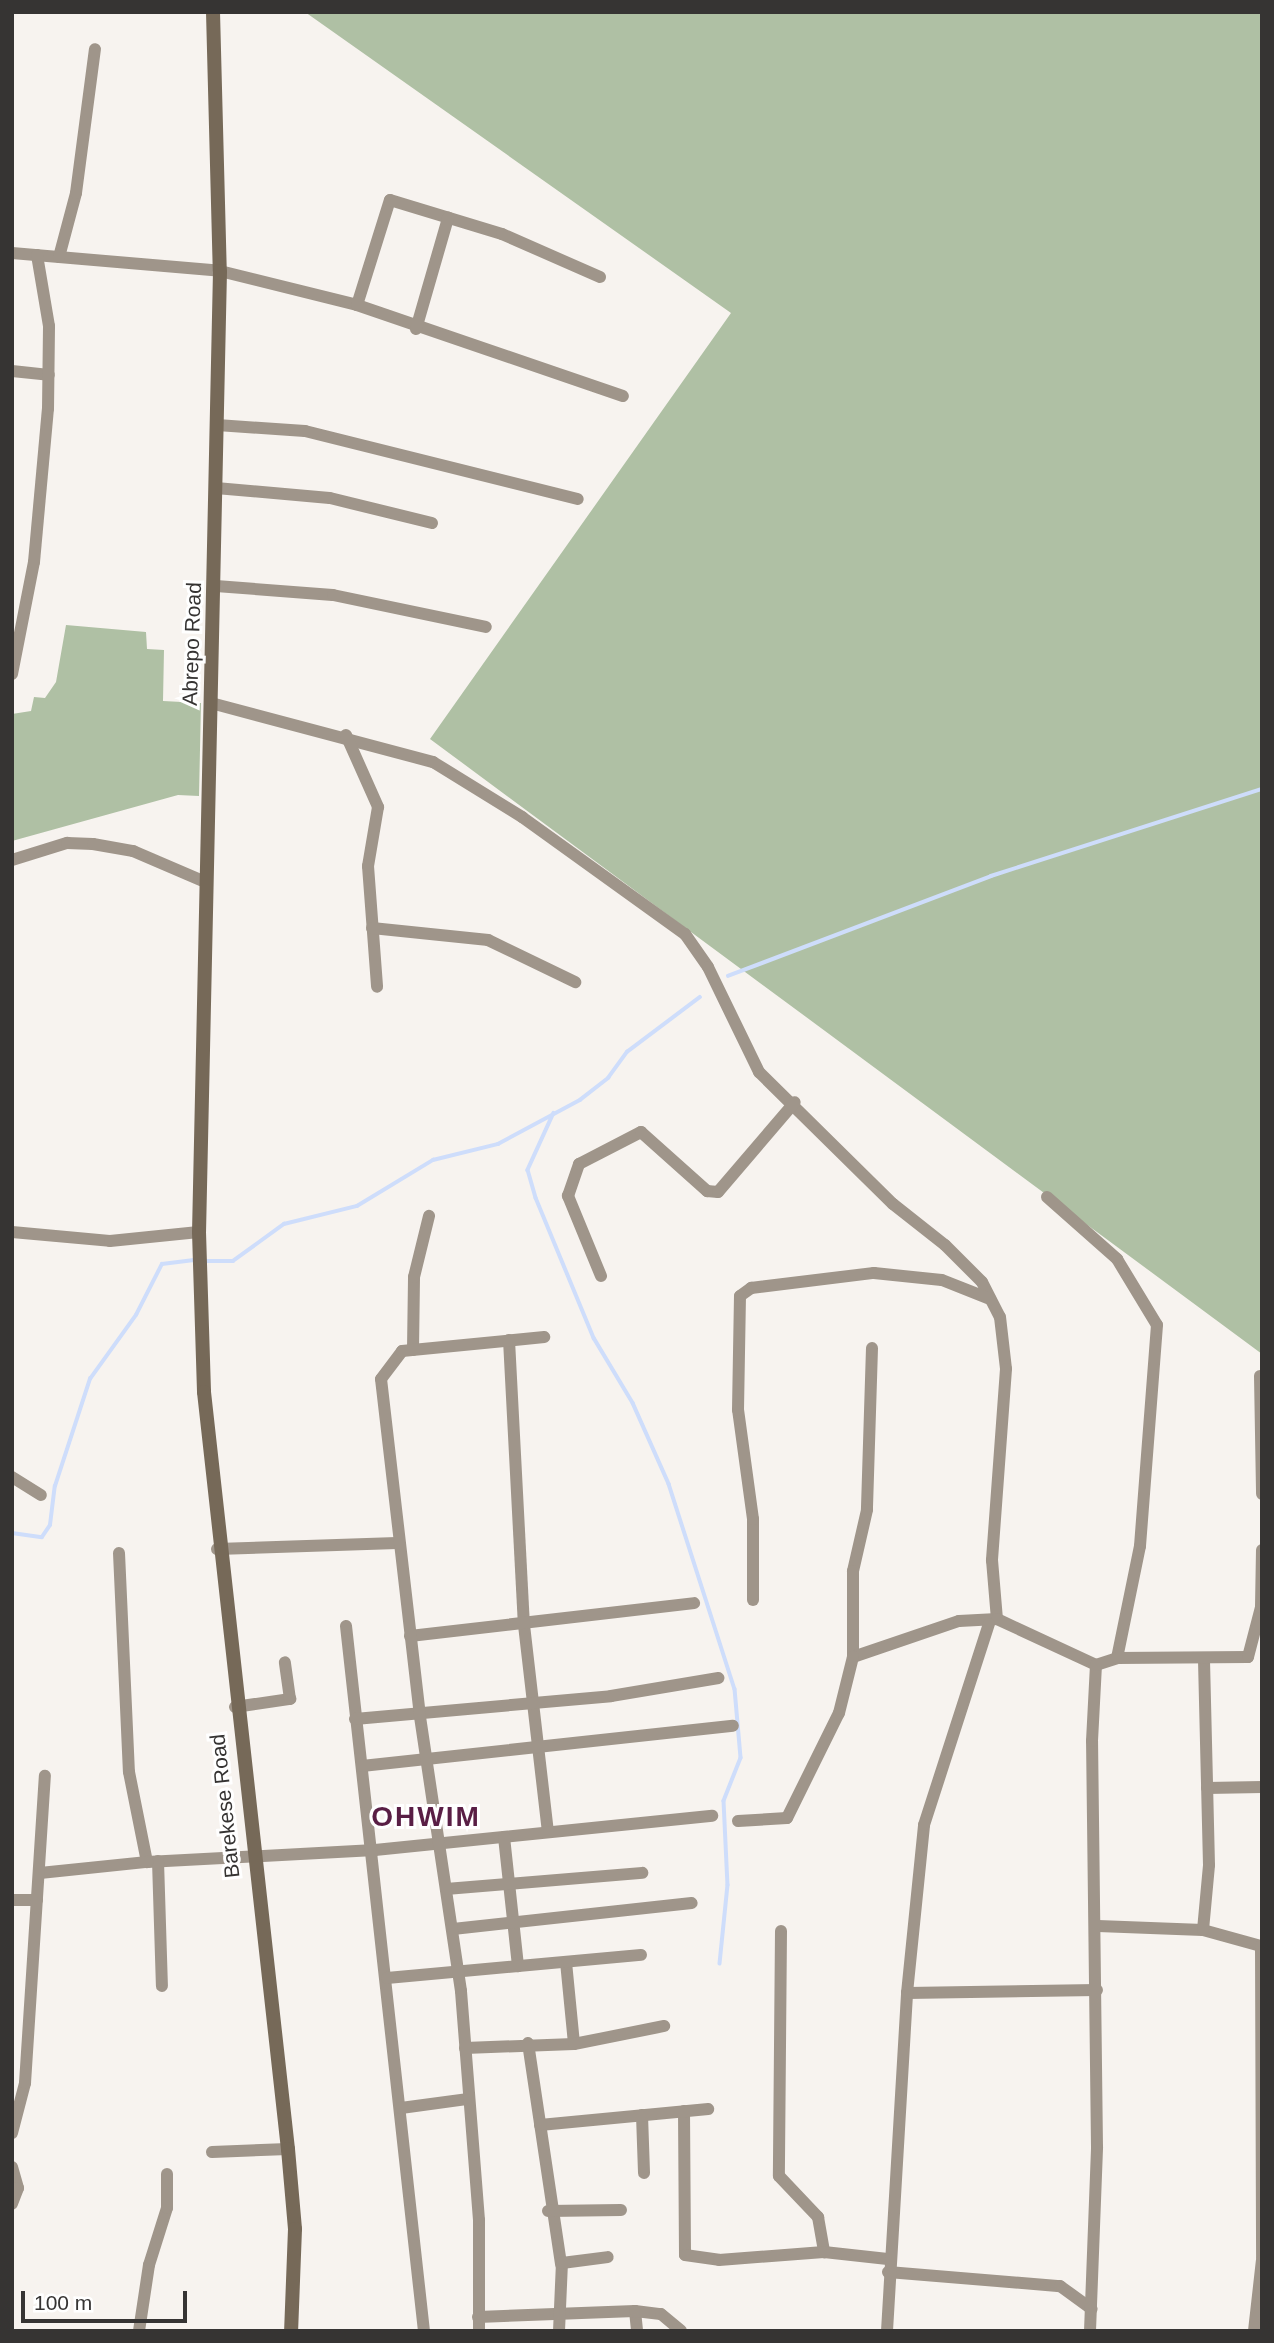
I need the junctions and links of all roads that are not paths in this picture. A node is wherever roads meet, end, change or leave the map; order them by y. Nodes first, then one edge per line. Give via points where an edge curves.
1 (213, 12) edge
2 (95, 49) dead end
3 (448, 218) junction
4 (12, 253) edge
5 (37, 255) junction
6 (59, 257) junction
7 (220, 271) junction
8 (600, 277) dead end
9 (357, 305) junction
10 (416, 329) junction
11 (12, 371) edge
12 (49, 375) junction
13 (623, 396) dead end
14 (217, 425) junction
15 (216, 488) junction
16 (578, 499) dead end
17 (432, 523) dead end
18 (216, 586) junction
19 (486, 627) dead end
20 (12, 674) edge
21 (211, 703) junction
22 (346, 735) junction
23 (12, 860) edge
24 (205, 881) junction
25 (372, 928) junction
26 (575, 982) dead end
27 (376, 987) dead end
28 (795, 1102) junction
29 (1047, 1197) dead end
30 (429, 1216) dead end
31 (12, 1232) edge
32 (199, 1232) junction
33 (201, 1276) joint
34 (601, 1276) dead end
35 (990, 1299) junction
36 (544, 1337) dead end
37 (509, 1340) junction
38 (873, 1348) dead end
39 (413, 1350) junction
40 (1260, 1376) edge
41 (12, 1477) edge
42 (1262, 1494) edge
43 (41, 1495) dead end
44 (397, 1543) junction
45 (217, 1549) junction
46 (1262, 1550) edge
47 (119, 1553) dead end
48 (753, 1600) dead end
49 (694, 1603) dead end
50 (993, 1622) junction
51 (524, 1625) junction
52 (346, 1626) dead end
53 (410, 1636) junction
54 (1262, 1655) edge
55 (853, 1657) junction
56 (1248, 1657) junction
57 (1117, 1658) junction
58 (1204, 1659) junction
59 (285, 1662) dead end
60 (1097, 1665) junction
61 (718, 1678) dead end
62 (533, 1704) junction
63 (235, 1707) junction
64 (420, 1716) junction
65 (355, 1719) junction
66 (733, 1726) dead end
67 (539, 1747) junction
68 (428, 1761) junction
69 (362, 1766) junction
70 (45, 1776) dead end
71 (1262, 1787) edge
72 (1208, 1788) junction
73 (712, 1816) dead end
74 (738, 1821) dead end
75 (548, 1832) junction
76 (504, 1837) junction
77 (443, 1840) junction
78 (375, 1850) junction
79 (251, 1858) junction
80 (153, 1862) junction
81 (40, 1873) junction
82 (642, 1873) dead end
83 (508, 1883) junction
84 (446, 1889) junction
85 (12, 1900) edge
86 (37, 1900) junction
87 (692, 1903) dead end
88 (513, 1923) junction
89 (1098, 1926) junction
90 (453, 1929) junction
91 (1203, 1930) junction
92 (781, 1931) dead end
93 (641, 1955) dead end
94 (566, 1962) junction
95 (518, 1966) junction
96 (458, 1971) junction
97 (387, 1978) junction
98 (162, 1986) dead end
99 (1097, 1990) junction
100 (907, 1993) junction
101 (664, 2026) dead end
102 (528, 2043) junction
103 (574, 2044) junction
104 (465, 2048) junction
105 (468, 2099) junction
106 (401, 2108) junction
107 (708, 2109) dead end
108 (684, 2111) junction
109 (642, 2115) junction
110 (540, 2125) junction
111 (12, 2133) edge
112 (288, 2149) junction
113 (212, 2152) dead end
114 (12, 2167) edge
115 (644, 2173) dead end
116 (167, 2174) dead end
117 (12, 2204) edge
118 (621, 2210) dead end
119 (548, 2211) junction
120 (824, 2252) junction
121 (608, 2258) dead end
122 (1262, 2259) edge
123 (561, 2265) junction
124 (888, 2266) junction
125 (1092, 2309) junction
126 (635, 2311) junction
127 (478, 2317) junction
128 (560, 2325) edge
129 (139, 2331) edge
130 (291, 2331) edge
131 (424, 2331) edge
132 (479, 2331) edge
133 (637, 2331) edge
134 (681, 2331) edge
135 (887, 2331) edge
136 (1090, 2331) edge
137 (1254, 2331) edge

1 - 7 main road, Abrepo Road
2 - 6 street via 76,193
3 - 8 street
3 - 9 street via 390,200
3 - 10 street
4 - 5 street
5 - 6 street
5 - 12 street
6 - 7 street
7 - 9 street
7 - 14 main road, Abrepo Road
9 - 10 street
10 - 13 street
11 - 12 street
12 - 20 street via 34,562
14 - 15 main road, Abrepo Road
14 - 16 street via 305,431
15 - 17 street via 330,498
15 - 18 main road, Abrepo Road
18 - 19 street via 333,595
18 - 21 main road, Abrepo Road
21 - 22 street
21 - 24 main road, Abrepo Road
22 - 25 street via 378,807 368,866
22 - 28 street via 433,762 482,790 684,934 708,967 745,1052
23 - 24 street via 67,843 93,844 133,851
24 - 32 main road, Abrepo Road
25 - 26 street via 488,940
25 - 27 street
28 - 34 street via 718,1192 707,1191 641,1132 579,1164 568,1196
28 - 35 street via 893,1204 945,1245
29 - 57 street via 1117,1259 1157,1325 1140,1546
30 - 39 street via 414,1277
31 - 32 street via 110,1241
32 - 33 main road, Abrepo Road
33 - 45 main road, Barekese Road
35 - 48 street via 942,1280 874,1273 751,1288 740,1296 738,1410 753,1519
35 - 50 street via 1000,1317 1006,1369 993,1535
36 - 37 street
37 - 39 street
37 - 51 street
38 - 55 street via 867,1510 853,1571
39 - 44 street via 402,1351 381,1379
40 - 42 street
41 - 43 street
44 - 45 street
44 - 53 street
45 - 63 main road, Barekese Road
46 - 56 street via 1261,1607
47 - 80 street via 130,1772
49 - 51 street
50 - 55 street via 959,1621
50 - 60 street
50 - 100 street via 925,1825
51 - 53 street
51 - 62 street
52 - 65 street
53 - 64 street
54 - 56 street
55 - 74 street via 839,1713 787,1818
56 - 58 street
57 - 58 street
57 - 60 street
58 - 72 street
59 - 63 street via 290,1699
60 - 89 street via 1091,1741
61 - 62 street
62 - 64 street
62 - 67 street
63 - 79 main road, Barekese Road
64 - 65 street
64 - 68 street
65 - 69 street
66 - 67 street
67 - 68 street
67 - 75 street
68 - 69 street
68 - 77 street
69 - 78 street
70 - 81 street
71 - 72 street
72 - 91 street
73 - 75 street
75 - 76 street
76 - 77 street
76 - 83 street
77 - 78 street
77 - 84 street
78 - 79 street
78 - 97 street
79 - 80 street
79 - 112 main road, Barekese Road
80 - 81 street
80 - 98 street
81 - 86 street
82 - 83 street
83 - 84 street
83 - 88 street
84 - 90 street
85 - 86 street
86 - 111 street via 25,2083
87 - 88 street
88 - 90 street
88 - 95 street
89 - 91 street
89 - 99 street
90 - 96 street
91 - 122 street via 1261,1946
92 - 120 street via 779,2176 818,2217
93 - 94 street
94 - 95 street
94 - 103 street
95 - 96 street
96 - 97 street
96 - 104 street
97 - 106 street
99 - 100 street
99 - 125 street
100 - 124 street
101 - 103 street
102 - 103 street
102 - 104 street
102 - 110 street
104 - 105 street
105 - 106 street
105 - 127 street via 479,2220
106 - 131 street
107 - 108 street
108 - 109 street
108 - 120 street via 685,2255 719,2260
109 - 110 street
109 - 115 street
110 - 119 street
112 - 113 street
112 - 130 main road, Barekese Road via 295,2229
114 - 117 street via 18,2188
116 - 129 street via 167,2208 149,2266
118 - 119 street
119 - 123 street
120 - 124 street
121 - 123 street
122 - 137 street
123 - 128 street
124 - 125 street via 1060,2286
124 - 135 street
125 - 136 street
126 - 128 street
126 - 133 street
126 - 134 street via 661,2314
127 - 128 street
127 - 132 street

